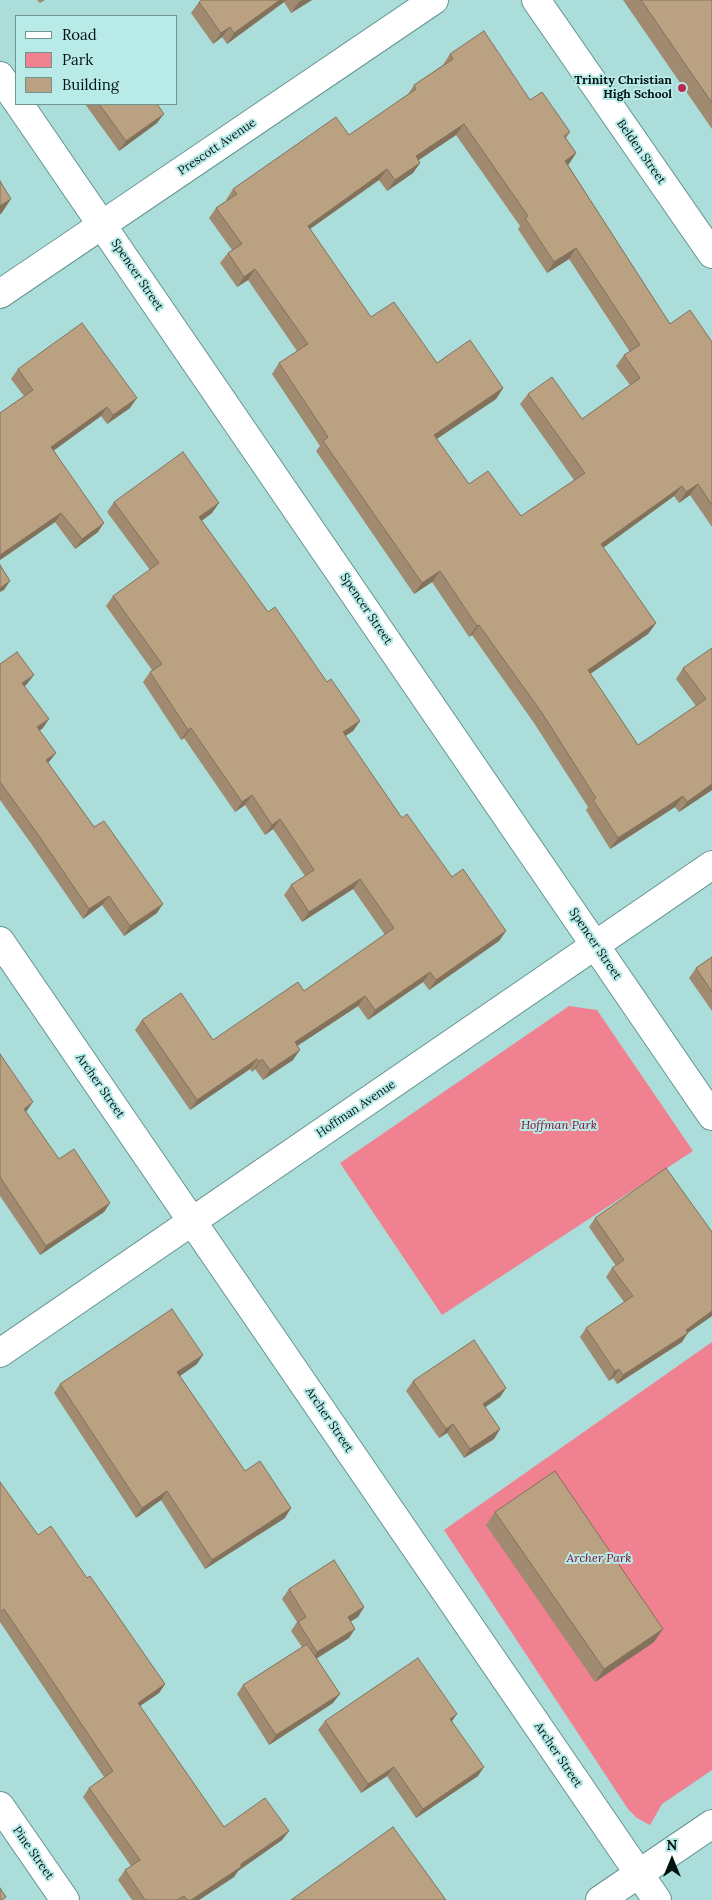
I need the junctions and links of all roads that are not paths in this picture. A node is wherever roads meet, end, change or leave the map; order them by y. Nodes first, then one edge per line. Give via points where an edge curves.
1 (434, 0) edge
2 (536, 0) edge
3 (0, 76) edge
4 (15, 98) edge
5 (20, 105) edge
6 (102, 225) junction
7 (712, 254) edge
8 (0, 294) edge
9 (712, 865) edge
10 (0, 941) edge
11 (596, 946) junction
12 (712, 1116) edge
13 (194, 1221) junction
14 (0, 1353) edge
15 (0, 1806) edge
16 (712, 1824) edge
17 (639, 1874) junction
18 (65, 1900) edge
19 (600, 1900) edge
20 (657, 1900) edge

1 - 6 street, Prescott Avenue
2 - 7 street, Belden Street
3 - 4 street
5 - 6 street, Spencer Street
6 - 8 street, Prescott Avenue
6 - 11 street, Spencer Street
9 - 11 street, Hoffman Avenue
10 - 13 street, Archer Street
11 - 12 street, Spencer Street
11 - 13 street, Hoffman Avenue
13 - 14 street, Hoffman Avenue
13 - 17 street, Archer Street
15 - 18 street, Pine Street
16 - 17 street
17 - 19 street
17 - 20 street, Archer Street

